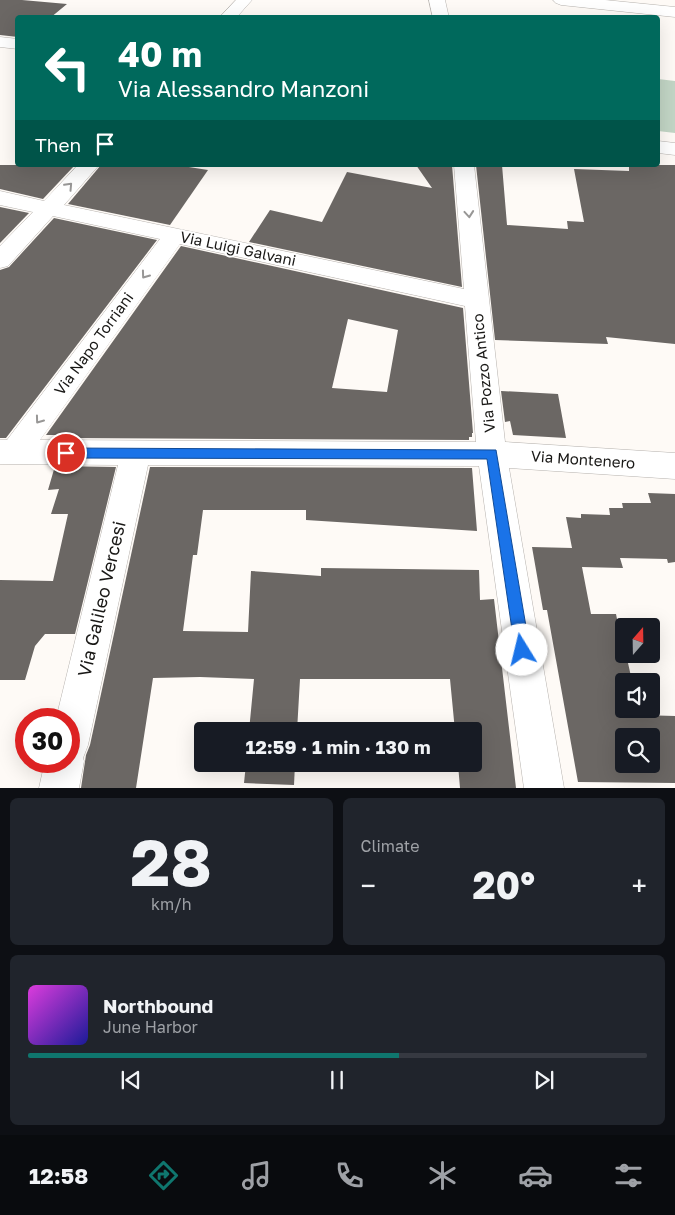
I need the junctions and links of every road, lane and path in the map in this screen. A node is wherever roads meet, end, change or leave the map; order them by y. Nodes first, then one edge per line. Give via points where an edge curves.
1 (244, 0) edge
2 (437, 0) edge
3 (560, 0) edge
4 (675, 12) edge
5 (230, 15) edge
6 (440, 15) edge
7 (0, 42) edge
8 (15, 44) edge
9 (660, 147) edge
10 (675, 149) edge
11 (87, 167) edge
12 (464, 167) edge
13 (0, 198) edge
14 (48, 209) junction
15 (174, 236) junction
16 (0, 260) edge
17 (477, 300) junction
18 (7, 453) edge
19 (136, 454) junction
20 (492, 454) junction
21 (675, 466) edge
22 (78, 708) edge
23 (62, 773) edge
24 (59, 788) edge
25 (544, 788) edge

1 - 5 street
2 - 6 street
3 - 4 street
7 - 8 street
9 - 10 street
14 -> 11 street
12 -> 17 street, Via Pozzo Antico
13 - 14 street, Via Luigi Galvani
14 - 15 street, Via Luigi Galvani
14 - 16 street
15 - 17 street, Via Luigi Galvani
15 -> 18 street, Via Napo Torriani
17 - 20 street, Via Pozzo Antico
18 - 19 street, Via Montenero
19 - 20 street, Via Montenero
19 - 22 street, Via Galileo Vercesi
20 - 21 street, Via Montenero
20 - 25 street, Via Pozzo Antico
23 - 24 street

